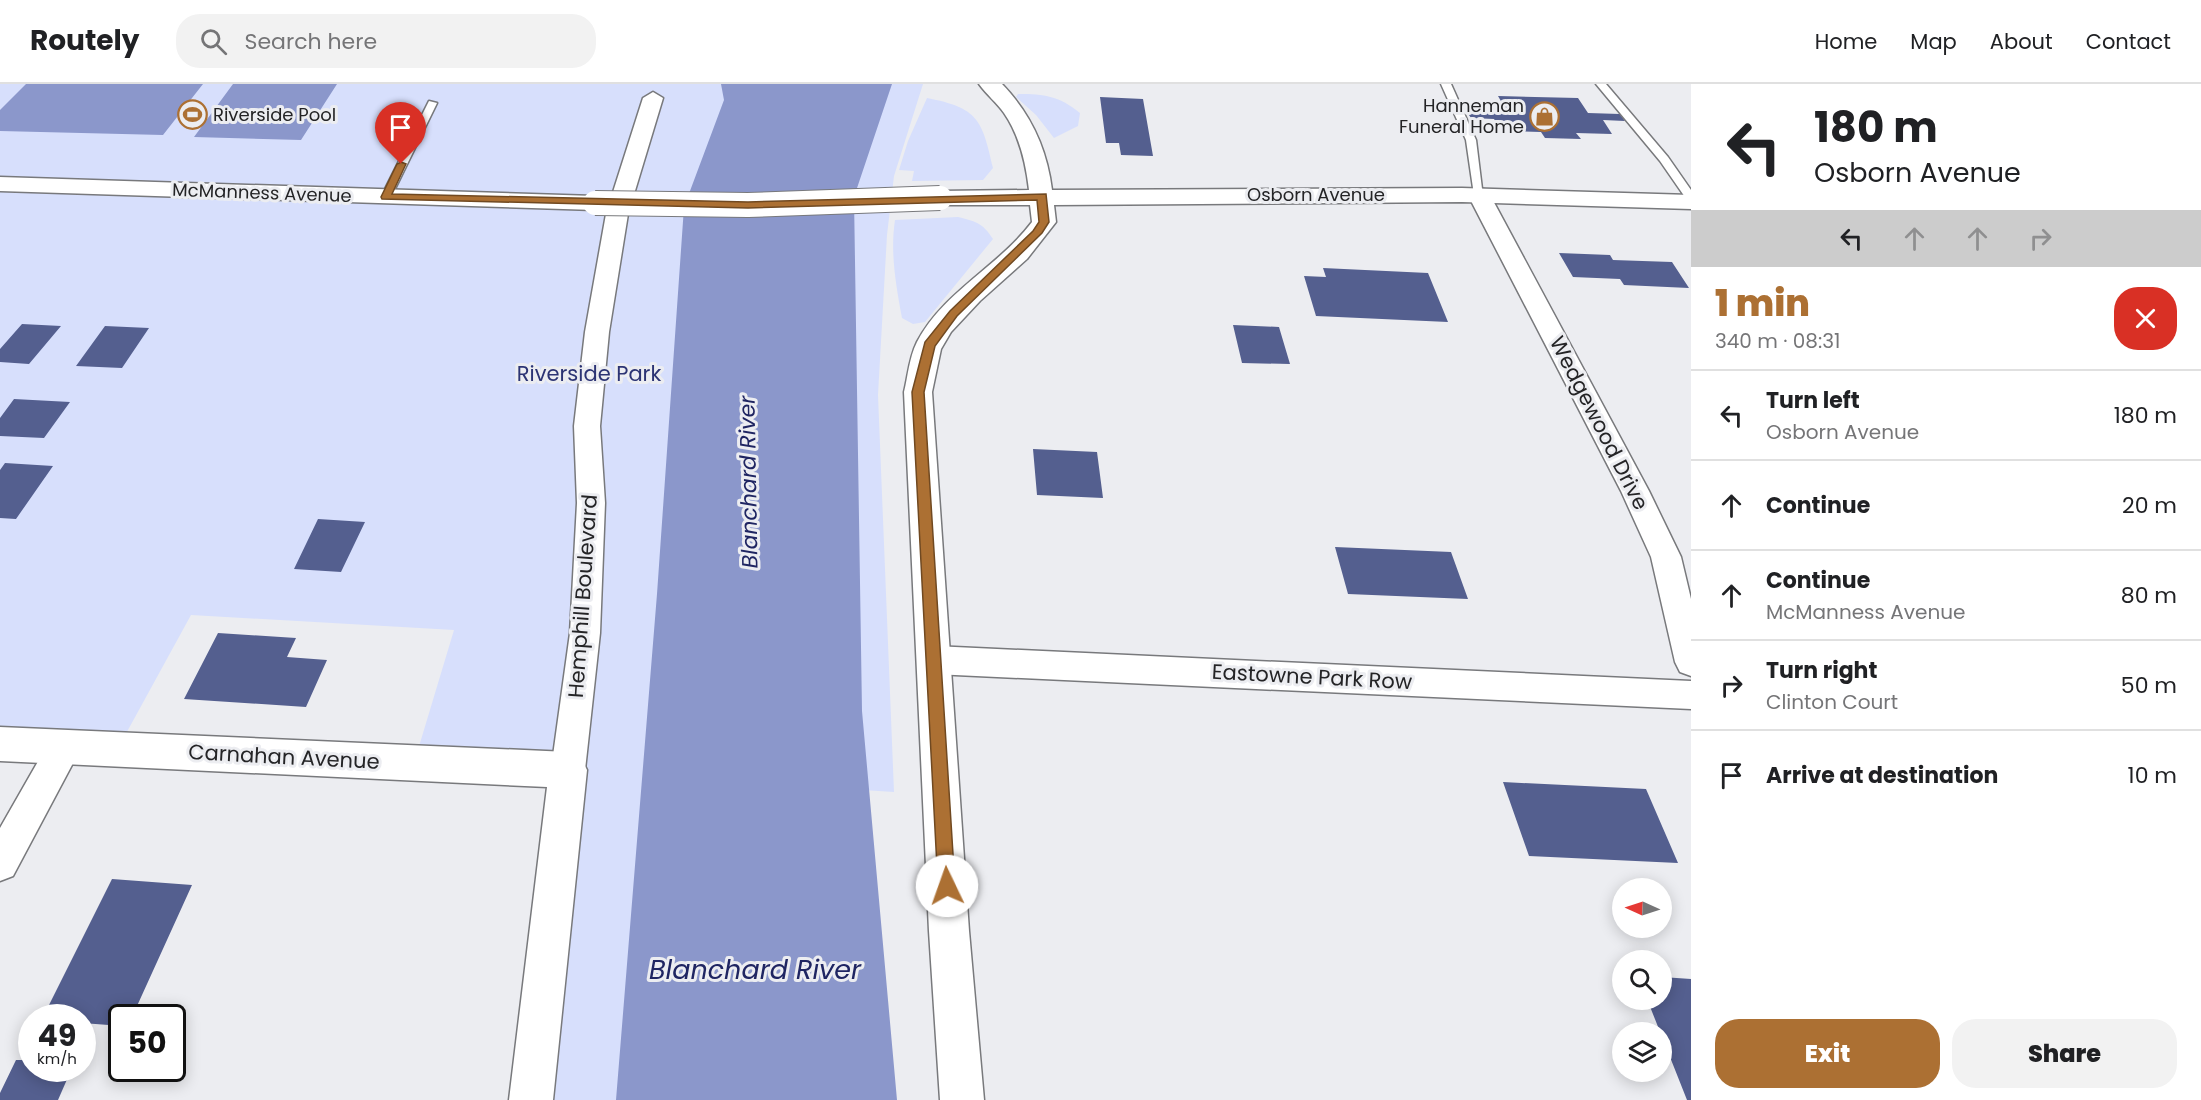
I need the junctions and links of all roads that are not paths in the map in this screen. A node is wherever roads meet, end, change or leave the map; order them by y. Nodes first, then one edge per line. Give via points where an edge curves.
1 (990, 84) edge
2 (1446, 84) edge
3 (1601, 84) edge
4 (653, 98) dead end
5 (432, 103) dead end
6 (0, 184) edge
7 (1479, 195) junction
8 (1042, 196) junction
9 (386, 197) junction
10 (940, 198) joint
11 (1691, 200) edge
12 (1678, 557) edge
13 (934, 660) junction
14 (1691, 662) edge
15 (1691, 695) edge
16 (0, 744) edge
17 (64, 748) junction
18 (568, 770) junction
19 (0, 864) edge
20 (531, 1100) edge
21 (962, 1100) edge

1 - 8 main road via 1029,137 1039,166
2 - 7 lane via 1471,140
3 - 11 lane via 1664,159
4 - 18 street, Hemphill Boulevard via 617,214 597,332 587,426 591,503 585,633
5 - 9 lane
6 - 9 main road, McManness Avenue
7 - 8 main road, Osborn Avenue
7 - 11 main road, Osborn Avenue
7 - 12 street, Wedgewood Drive via 1635,491
8 - 10 main road, Osborn Avenue
8 - 13 main road via 1044,222 1037,233 940,327 929,345 918,392
9 - 10 main road, McManness Avenue, bridge via 748,205
12 - 14 street, Wedgewood Drive
13 - 15 street, Eastowne Park Row
13 - 21 main road
16 - 17 main road, Carnahan Avenue
17 - 18 main road, Carnahan Avenue
17 - 19 street
18 - 20 main road, Hemphill Boulevard

